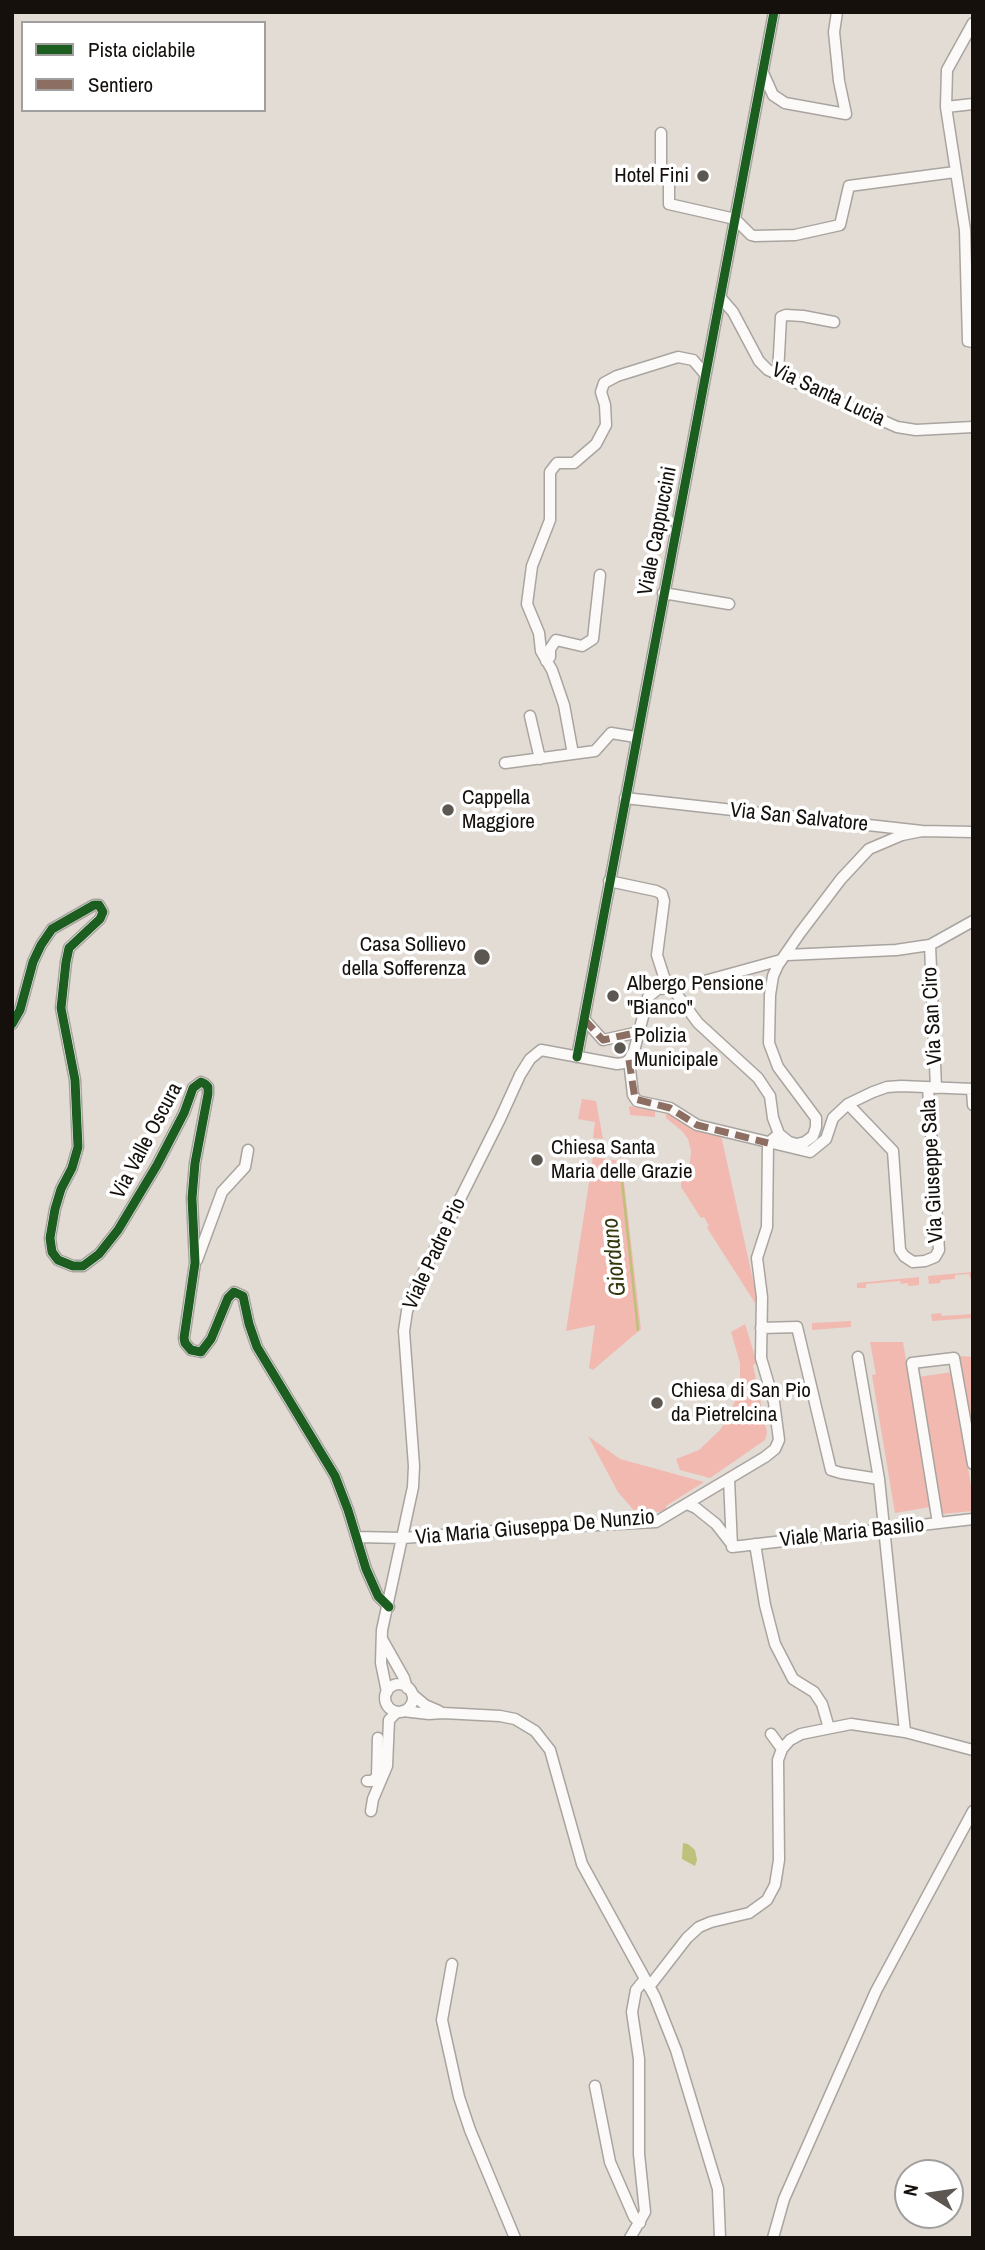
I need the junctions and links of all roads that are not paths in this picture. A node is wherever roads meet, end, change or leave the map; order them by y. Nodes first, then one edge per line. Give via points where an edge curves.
1 (774, 12) edge
2 (837, 12) edge
3 (973, 23) edge
4 (764, 75) junction
5 (973, 104) edge
6 (946, 107) junction
7 (661, 133) dead end
8 (955, 172) junction
9 (735, 219) junction
10 (969, 229) edge
11 (720, 297) junction
12 (834, 322) dead end
13 (973, 342) edge
14 (705, 374) junction
15 (778, 374) junction
16 (973, 427) edge
17 (600, 575) dead end
18 (663, 593) junction
19 (729, 604) dead end
20 (546, 661) junction
21 (530, 716) dead end
22 (636, 737) junction
23 (573, 754) junction
24 (540, 759) junction
25 (505, 763) dead end
26 (625, 798) junction
27 (922, 831) junction
28 (973, 832) edge
29 (609, 881) junction
30 (973, 921) edge
31 (930, 945) junction
32 (784, 957) junction
33 (701, 982) dead end
34 (670, 988) junction
35 (584, 1019) junction
36 (12, 1024) edge
37 (639, 1032) junction
38 (578, 1057) junction
39 (629, 1060) junction
40 (932, 1088) junction
41 (972, 1089) edge
42 (848, 1104) junction
43 (973, 1105) edge
44 (779, 1134) junction
45 (768, 1143) junction
46 (248, 1150) dead end
47 (195, 1263) junction
48 (761, 1328) junction
49 (858, 1357) dead end
50 (973, 1464) edge
51 (729, 1479) junction
52 (880, 1479) junction
53 (687, 1504) junction
54 (973, 1519) edge
55 (937, 1523) junction
56 (885, 1528) junction
57 (357, 1537) junction
58 (403, 1538) junction
59 (731, 1544) junction
60 (755, 1544) junction
61 (389, 1606) junction
62 (382, 1639) junction
63 (410, 1691) junction
64 (387, 1692) junction
65 (400, 1712) junction
66 (443, 1713) junction
67 (830, 1728) junction
68 (905, 1732) junction
69 (771, 1734) dead end
70 (378, 1738) dead end
71 (782, 1749) junction
72 (973, 1750) edge
73 (367, 1781) dead end
74 (370, 1811) dead end
75 (973, 1811) edge
76 (452, 1964) dead end
77 (647, 1983) junction
78 (595, 2086) dead end
79 (640, 2222) junction
80 (515, 2238) edge
81 (630, 2238) edge
82 (720, 2238) edge
83 (773, 2238) edge

1 - 4 street, Viale Cappuccini
2 - 4 street via 835,44 846,114 785,103 773,95
3 - 6 street via 947,70
4 - 9 street, Viale Cappuccini
5 - 6 street
6 - 8 street
7 - 9 street via 662,172 669,177 668,204
8 - 9 street via 849,186 840,225 795,235 751,235
8 - 10 street
9 - 11 street, Viale Cappuccini
10 - 13 street via 968,341
11 - 14 street, Viale Cappuccini
11 - 15 street, Via Santa Lucia via 759,361
12 - 15 street via 781,317
14 - 18 street, Viale Cappuccini
14 - 20 street via 693,360 678,357 604,383 606,425 596,443 574,463 557,463 550,472 551,512 532,566 527,604
15 - 16 street, Via Santa Lucia via 897,427
17 - 20 street via 593,639 582,646 556,640
18 - 19 street
18 - 22 street, Viale Cappuccini
20 - 23 street via 564,705
21 - 24 street
22 - 23 street via 611,733 595,751
22 - 26 street, Viale Cappuccini
23 - 24 street
24 - 25 street
26 - 27 street, Via San Salvatore
26 - 29 street, Viale Cappuccini
27 - 28 street, Via San Salvatore
27 - 32 street via 869,849
29 - 34 street via 662,894 657,955
29 - 35 street, Viale Cappuccini
30 - 31 street
31 - 32 street
31 - 40 street, Via San Ciro
32 - 33 street
32 - 44 street via 773,976 769,1044 778,1067 817,1122 813,1136 801,1143 789,1143
34 - 37 street via 658,989 648,997
34 - 44 street via 698,1023 758,1078 770,1096
35 - 37 street via 603,1040
35 - 38 street, Viale Cappuccini
36 - 47 street, Via Valle Oscura via 33,962 52,929 99,905 100,919 69,948 66,962 62,1021 75,1073 78,1147 55,1209 50,1247 58,1260 73,1266 83,1266 99,1254 157,1166 201,1082 208,1087 192,1198
37 - 39 street
38 - 39 street via 617,1064
38 - 58 street, Viale Padre Pio via 541,1050 526,1065 407,1311 404,1331 414,1466
39 - 45 street via 635,1100 676,1110 697,1125
40 - 41 street
40 - 42 street via 887,1087
40 - 42 street, Via Giuseppe Sala via 939,1250 925,1261 913,1262 900,1250 893,1151
41 - 43 street
42 - 45 street via 833,1118 826,1139 810,1152
44 - 45 street
45 - 48 street via 766,1227 757,1258
46 - 47 street via 245,1167 222,1192
47 - 57 street, Via Valle Oscura via 184,1338 188,1347 201,1352 231,1294 243,1296 257,1347 334,1476
48 - 51 street, Via Maria Giuseppa De Nunzio via 761,1358 779,1440 765,1457
48 - 52 street via 797,1327 831,1470
49 - 52 street
50 - 55 street via 954,1358 912,1363
51 - 53 street, Via Maria Giuseppa De Nunzio
51 - 59 street
52 - 56 street
53 - 58 street, Via Maria Giuseppa De Nunzio via 656,1522
53 - 59 street via 716,1524
54 - 55 street, Viale Maria Basilio
55 - 56 street, Viale Maria Basilio
56 - 60 street, Viale Maria Basilio
56 - 68 street
57 - 58 street, Via Maria Giuseppa De Nunzio
57 - 61 street, Via Valle Oscura via 378,1596
58 - 61 street, Viale Padre Pio
59 - 60 street, Viale Maria Basilio
60 - 67 street via 775,1644 793,1679 814,1692 822,1704
61 - 62 street, Viale Padre Pio
62 - 63 street
62 - 64 street, Viale Padre Pio
63 - 64 street via 398,1685
63 - 65 street via 411,1704
63 - 66 street
64 - 65 street via 387,1704
65 - 66 street
65 - 74 street via 389,1720 387,1766
66 - 77 street via 515,1719 543,1739 555,1764 582,1864
67 - 68 street via 851,1724
67 - 71 street via 795,1736
68 - 72 street
69 - 71 street
70 - 73 street via 377,1777
71 - 77 street via 777,1765 779,1860 767,1900 749,1913 699,1927
75 - 83 street via 876,1992 784,2199
76 - 80 street via 442,2020 459,2097
77 - 79 street via 636,1990 632,2012 639,2059 639,2154 645,2212
77 - 82 street via 676,2050 713,2168
78 - 79 street via 610,2162
79 - 81 street

